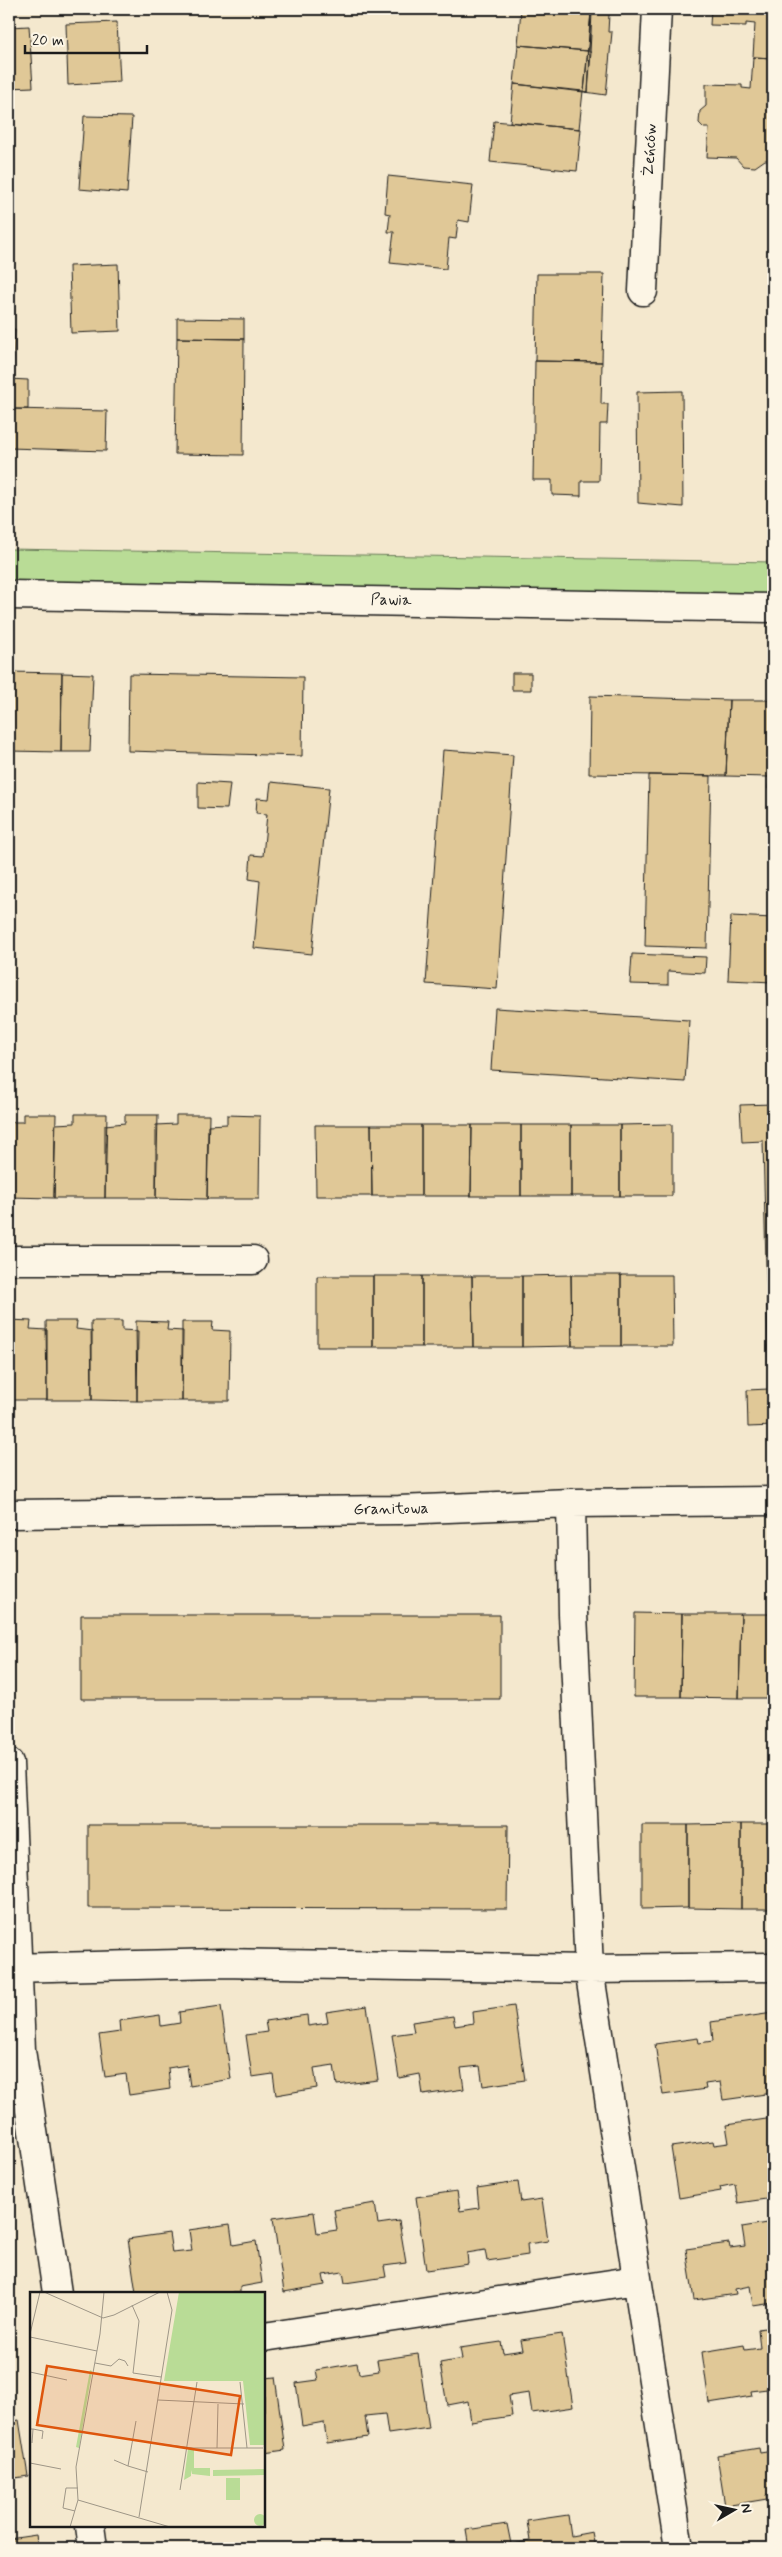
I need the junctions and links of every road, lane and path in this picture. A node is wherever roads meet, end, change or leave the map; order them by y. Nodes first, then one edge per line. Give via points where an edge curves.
1 (657, 9) edge
2 (643, 291) dead end
3 (9, 595) edge
4 (773, 608) edge
5 (9, 1260) edge
6 (253, 1260) dead end
7 (773, 1501) edge
8 (571, 1503) junction
9 (9, 1514) edge
10 (9, 1763) edge
11 (773, 1967) edge
12 (12, 1968) edge
13 (589, 1969) junction
14 (637, 2280) junction
15 (57, 2292) edge
16 (265, 2337) edge
17 (90, 2527) edge
18 (93, 2548) edge
19 (679, 2548) edge

1 - 2 street, Żeńców
3 - 4 street, Pawia
5 - 6 street
7 - 8 street, Granitowa
8 - 9 street, Granitowa via 399,1510
8 - 13 street
10 - 12 street
11 - 13 street
12 - 13 street via 221,1963
12 - 15 street
13 - 14 street
14 - 16 street
14 - 19 street
17 - 18 street

